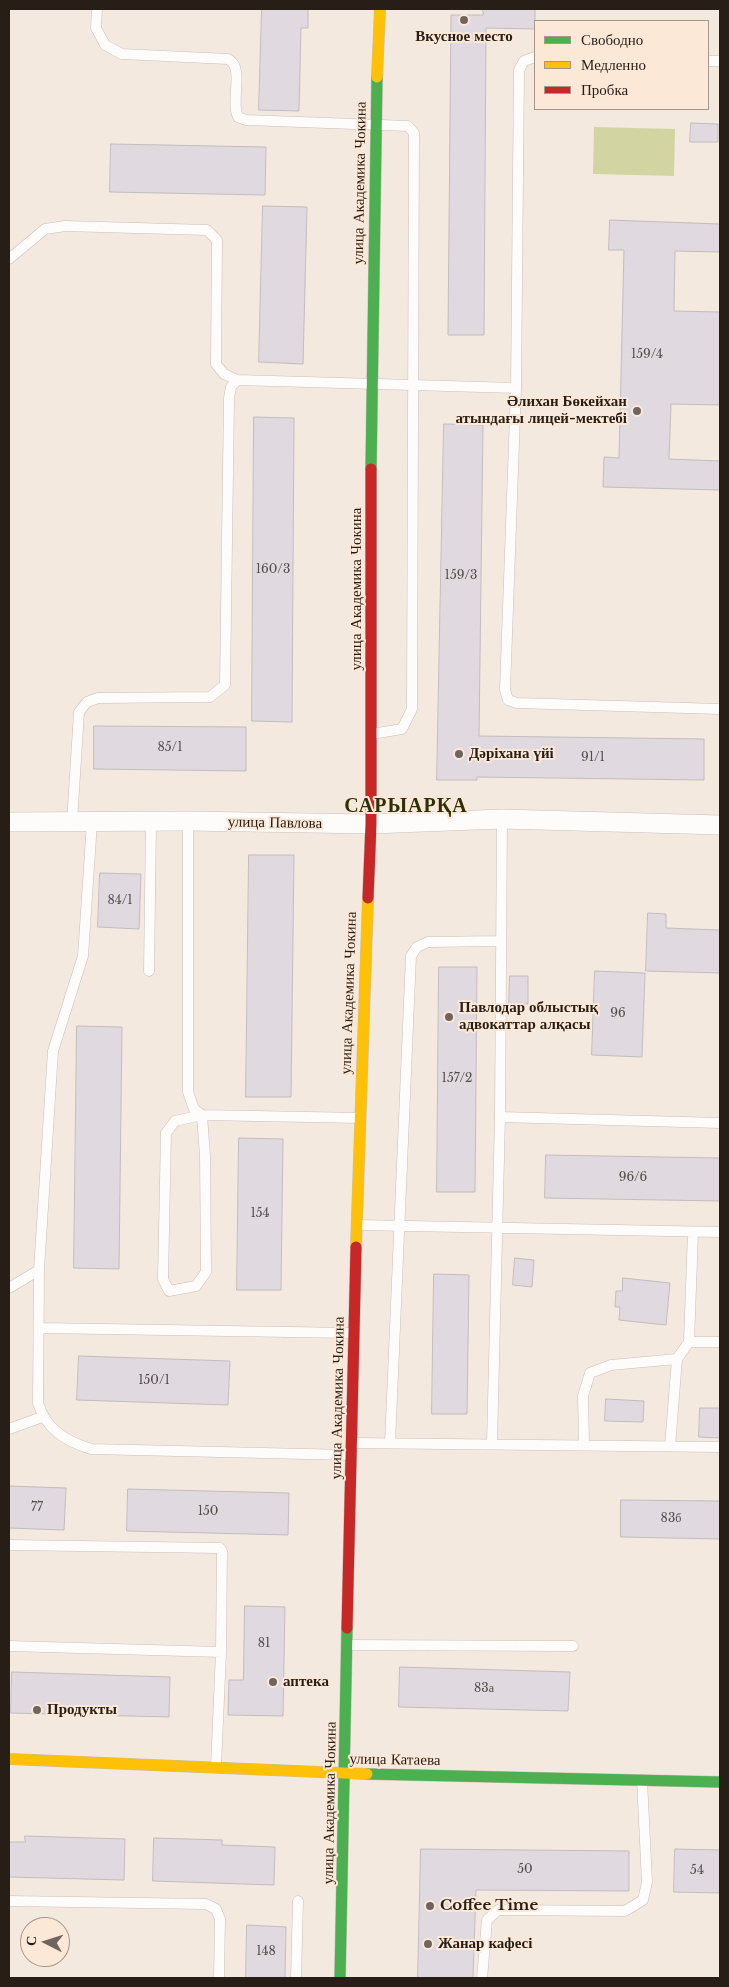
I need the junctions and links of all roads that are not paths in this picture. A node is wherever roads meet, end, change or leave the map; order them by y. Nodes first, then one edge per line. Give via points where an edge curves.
1 (97, 9) edge
2 (380, 9) edge
3 (534, 57) edge
4 (375, 125) junction
5 (9, 259) edge
6 (237, 380) junction
7 (371, 386) junction
8 (414, 386) junction
9 (516, 388) junction
10 (720, 709) edge
11 (372, 734) junction
12 (502, 819) junction
13 (188, 821) junction
14 (9, 822) edge
15 (72, 822) junction
16 (92, 822) junction
17 (151, 822) junction
18 (371, 824) junction
19 (720, 825) edge
20 (500, 941) junction
21 (149, 970) dead end
22 (202, 1116) junction
23 (500, 1117) junction
24 (360, 1118) junction
25 (720, 1123) edge
26 (356, 1225) junction
27 (398, 1225) junction
28 (497, 1228) junction
29 (693, 1232) junction
30 (720, 1232) edge
31 (39, 1270) junction
32 (9, 1288) edge
33 (40, 1328) junction
34 (354, 1333) junction
35 (688, 1342) junction
36 (720, 1342) edge
37 (677, 1359) junction
38 (42, 1417) junction
39 (9, 1429) edge
40 (390, 1443) junction
41 (492, 1443) junction
42 (584, 1444) junction
43 (670, 1446) junction
44 (720, 1447) edge
45 (352, 1449) junction
46 (9, 1545) edge
47 (348, 1645) junction
48 (9, 1646) edge
49 (573, 1646) dead end
50 (221, 1652) junction
51 (9, 1759) edge
52 (216, 1768) junction
53 (346, 1774) junction
54 (642, 1780) junction
55 (720, 1782) edge
56 (9, 1901) edge
57 (298, 1902) dead end
58 (219, 1978) edge
59 (296, 1978) edge
60 (340, 1978) edge
61 (482, 1978) edge

1 - 4 lane via 96,28 105,45 122,54 228,58 233,61 238,117 246,120
2 - 4 main road, улица Академика Чокина
3 - 9 lane via 524,61 519,70
4 - 7 main road, улица Академика Чокина
4 - 8 lane via 408,126 414,133
5 - 6 lane via 45,228 207,230 217,240 216,364 224,374
6 - 7 lane
6 - 15 lane via 229,398 225,685 210,697 98,698 87,702 79,712
7 - 8 lane
7 - 11 main road, улица Академика Чокина
8 - 9 lane
8 - 11 lane via 412,709 402,729
9 - 10 lane via 505,690 508,700 517,703
11 - 18 main road, улица Академика Чокина
12 - 18 street, улица Павлова
12 - 19 street, улица Павлова
12 - 20 lane
13 - 17 street, улица Павлова
13 - 18 street, улица Павлова
13 - 22 lane via 188,1092 194,1109
14 - 15 street, улица Павлова
15 - 16 street, улица Павлова
16 - 17 street, улица Павлова
16 - 31 lane via 83,956 53,1051
17 - 21 lane
18 - 24 main road, улица Академика Чокина
20 - 23 lane
20 - 27 lane via 428,942 417,947 411,956
22 - 22 lane via 175,1121 166,1133 163,1279 169,1291 196,1286 206,1272
22 - 24 lane
23 - 25 lane
23 - 28 lane
24 - 26 main road, улица Академика Чокина
26 - 27 lane
26 - 34 main road, улица Академика Чокина
27 - 28 lane
27 - 40 lane
28 - 29 lane
28 - 41 lane
29 - 30 lane
29 - 35 lane
31 - 32 lane
31 - 33 lane
33 - 34 lane
33 - 38 lane via 38,1402
34 - 45 main road, улица Академика Чокина
35 - 36 lane
35 - 37 lane
37 - 42 lane via 611,1365 590,1373 583,1396
37 - 43 lane
38 - 39 lane
38 - 45 lane via 65,1439 91,1449
40 - 41 lane
40 - 45 lane
41 - 42 lane
42 - 43 lane
43 - 44 lane
45 - 47 main road, улица Академика Чокина
46 - 50 lane via 220,1548
47 - 49 lane
47 - 53 main road, улица Академика Чокина
48 - 50 lane
50 - 52 lane
51 - 52 main road, улица Катаева
52 - 53 main road, улица Катаева
53 - 54 main road, улица Катаева
53 - 60 main road, улица Академика Чокина
54 - 55 main road, улица Катаева
54 - 61 lane via 647,1882 643,1900 625,1911 498,1910 487,1920
56 - 58 lane via 206,1904 216,1909 220,1919
57 - 59 lane

